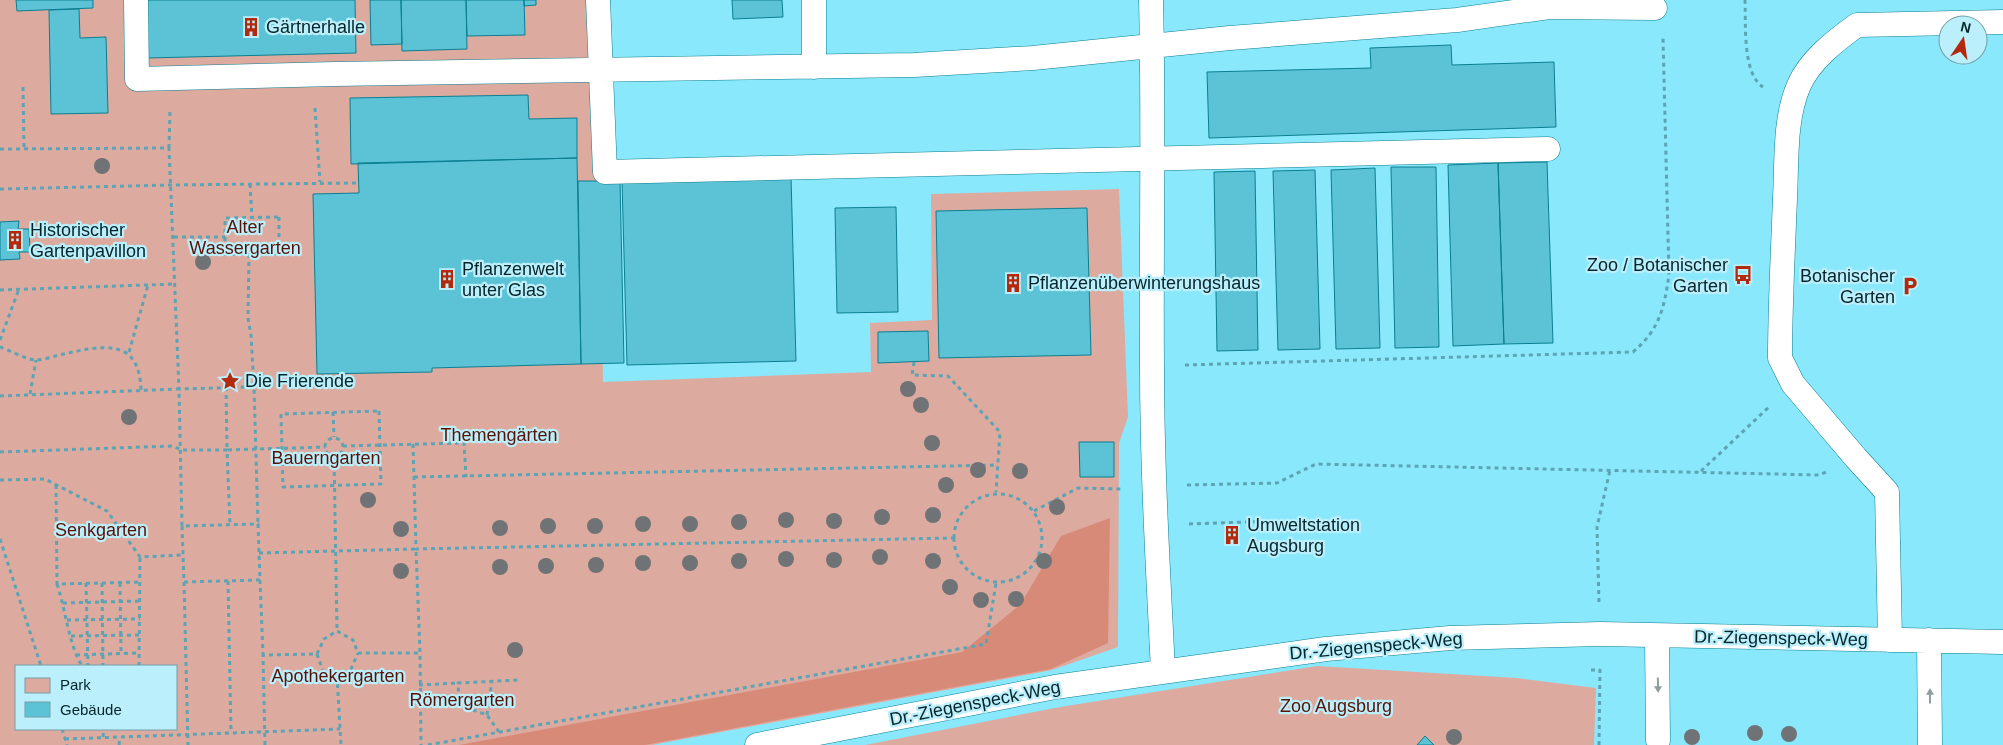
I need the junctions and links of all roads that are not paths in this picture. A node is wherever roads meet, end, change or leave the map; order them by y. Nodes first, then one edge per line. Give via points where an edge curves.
1 (136, 0) edge
2 (598, 0) edge
3 (814, 0) edge
4 (1151, 0) edge
5 (1655, 8) road end
6 (2003, 22) edge
7 (1152, 46) junction
8 (814, 67) junction
9 (601, 70) junction
10 (1548, 150) dead end
11 (1153, 158) junction
12 (1657, 637) junction
13 (1890, 640) junction
14 (1930, 640) junction
15 (2003, 642) edge
16 (1163, 671) junction
17 (1658, 740) dead end
18 (757, 745) edge
19 (1930, 745) edge

1 - 9 lane via 137,79
2 - 9 lane
3 - 8 lane
4 - 7 lane
5 - 7 lane via 1549,7 1457,20
6 - 13 lane via 1857,25 1837,39 1815,62 1799,85 1791,112 1780,358 1793,384 1887,492
7 - 8 lane via 1024,59
7 - 11 lane
8 - 9 lane
9 - 11 lane via 605,172
10 - 11 lane
11 - 16 lane via 1154,486
12 - 13 lane, Dr.-Ziegenspeck-Weg
12 - 16 lane, Dr.-Ziegenspeck-Weg via 1600,634 1450,638 1326,649
12 -> 17 lane
13 - 14 lane, Dr.-Ziegenspeck-Weg
14 - 15 lane, Dr.-Ziegenspeck-Weg
19 -> 14 lane
16 - 18 lane, Dr.-Ziegenspeck-Weg via 1055,687

